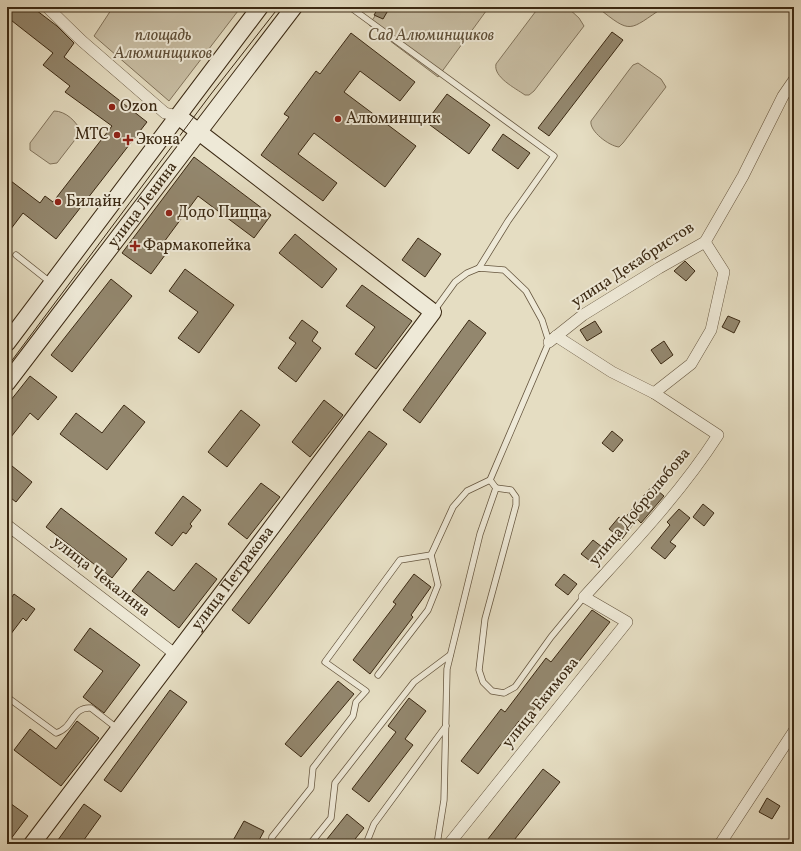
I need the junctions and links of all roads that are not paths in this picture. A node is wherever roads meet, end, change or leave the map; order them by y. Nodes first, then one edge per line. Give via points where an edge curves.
1 (48, 7) edge
2 (260, 7) edge
3 (294, 7) edge
4 (350, 7) edge
5 (794, 80) edge
6 (178, 116) junction
7 (197, 132) junction
8 (705, 242) junction
9 (16, 255) dead end
10 (479, 268) junction
11 (52, 283) junction
12 (433, 312) junction
13 (552, 339) junction
14 (7, 343) edge
15 (7, 383) edge
16 (654, 393) junction
17 (490, 480) junction
18 (496, 488) junction
19 (9, 531) edge
20 (432, 555) junction
21 (584, 597) junction
22 (175, 654) junction
23 (450, 655) junction
24 (378, 675) dead end
25 (7, 697) edge
26 (446, 726) junction
27 (119, 730) junction
28 (794, 731) edge
29 (32, 844) edge
30 (271, 844) edge
31 (310, 844) edge
32 (366, 844) edge
33 (436, 844) edge
34 (449, 844) edge
35 (720, 844) edge

1 - 6 street via 82,41 165,113
2 - 6 street, улица Ленина
3 - 7 street, улица Ленина
4 - 10 lane via 554,156 508,221
5 - 8 street, улица Декабристов
6 - 7 street
6 - 11 street, улица Ленина
7 - 12 street
7 - 15 street, улица Ленина
8 - 13 street, улица Декабристов via 583,315
8 - 16 street via 724,272 711,330 691,364
9 - 11 lane
10 - 12 lane via 456,282
10 - 13 lane via 504,270 526,291
11 - 14 street, улица Ленина
12 - 22 street, улица Петракова
13 - 16 street
13 - 17 lane
16 - 21 street, улица Добролюбова via 718,435 701,462 662,510
17 - 18 lane
17 - 20 lane via 467,491 454,507
18 - 21 lane via 511,490 516,497 516,505 485,619 479,670 483,682 492,692 504,693 515,687
18 - 23 lane via 478,541
19 - 22 street, улица Чекалина
20 - 24 lane via 438,584 428,610
20 - 30 lane via 400,560 325,662 366,691 356,702 353,716 313,768 311,788 272,837
21 - 34 street, улица Екимова via 627,622
22 - 27 street, улица Петракова
23 - 26 lane via 447,669
23 - 31 lane via 414,682 335,783 331,818
25 - 27 lane via 56,733 64,731 79,710 86,707 91,708
26 - 32 lane via 374,824
26 - 33 lane via 444,800
27 - 29 street, улица Петракова
28 - 35 street

